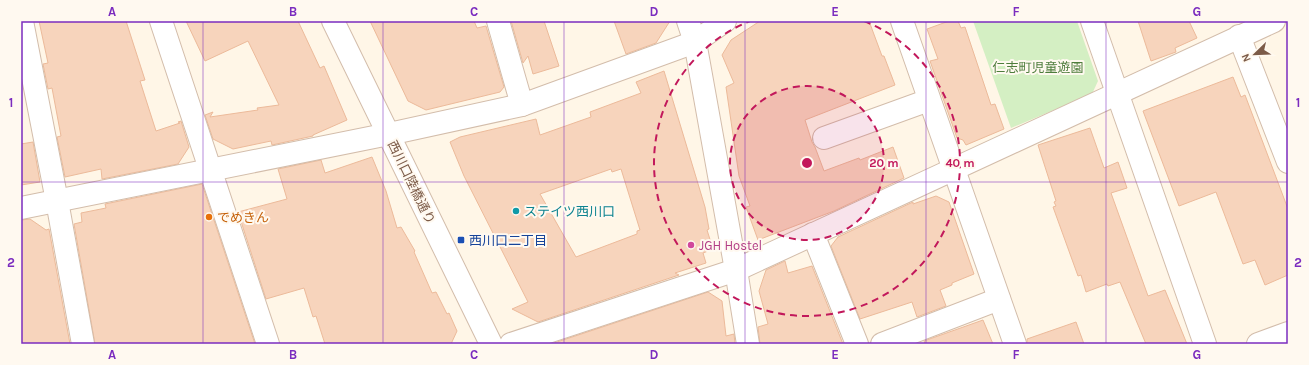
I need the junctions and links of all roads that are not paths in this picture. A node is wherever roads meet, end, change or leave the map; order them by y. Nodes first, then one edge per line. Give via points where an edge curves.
1 (22, 21) edge
2 (161, 21) edge
3 (333, 21) edge
4 (498, 21) edge
5 (688, 21) edge
6 (725, 21) edge
7 (902, 21) edge
8 (1092, 21) edge
9 (1274, 21) edge
10 (1239, 36) junction
11 (695, 42) junction
12 (1117, 94) junction
13 (929, 100) junction
14 (522, 105) junction
15 (389, 134) junction
16 (824, 138) dead end
17 (1288, 162) edge
18 (954, 169) junction
19 (210, 170) junction
20 (57, 201) junction
21 (21, 208) edge
22 (813, 234) junction
23 (736, 270) junction
24 (999, 299) junction
25 (1288, 333) edge
26 (83, 344) edge
27 (268, 344) edge
28 (491, 344) edge
29 (511, 344) edge
30 (748, 344) edge
31 (857, 344) edge
32 (882, 344) edge
33 (1015, 344) edge
34 (1205, 344) edge
35 (1258, 344) edge

1 - 20 street
2 - 19 street
3 - 15 street, 西川口陸橋通り
4 - 14 street
5 - 11 street
6 - 11 street
7 - 13 street
8 - 12 street
9 - 10 street
10 - 12 street
10 - 17 street
11 - 14 street
11 - 23 street
12 - 18 street
12 - 34 street
13 - 16 street
13 - 18 street
14 - 15 street
15 - 19 street
15 - 28 street, 西川口陸橋通り
18 - 22 street
18 - 24 street
19 - 20 street
19 - 27 street
20 - 21 street
20 - 26 street
22 - 23 street
22 - 31 street
23 - 29 street
23 - 30 street
24 - 32 street
24 - 33 street
25 - 35 street

